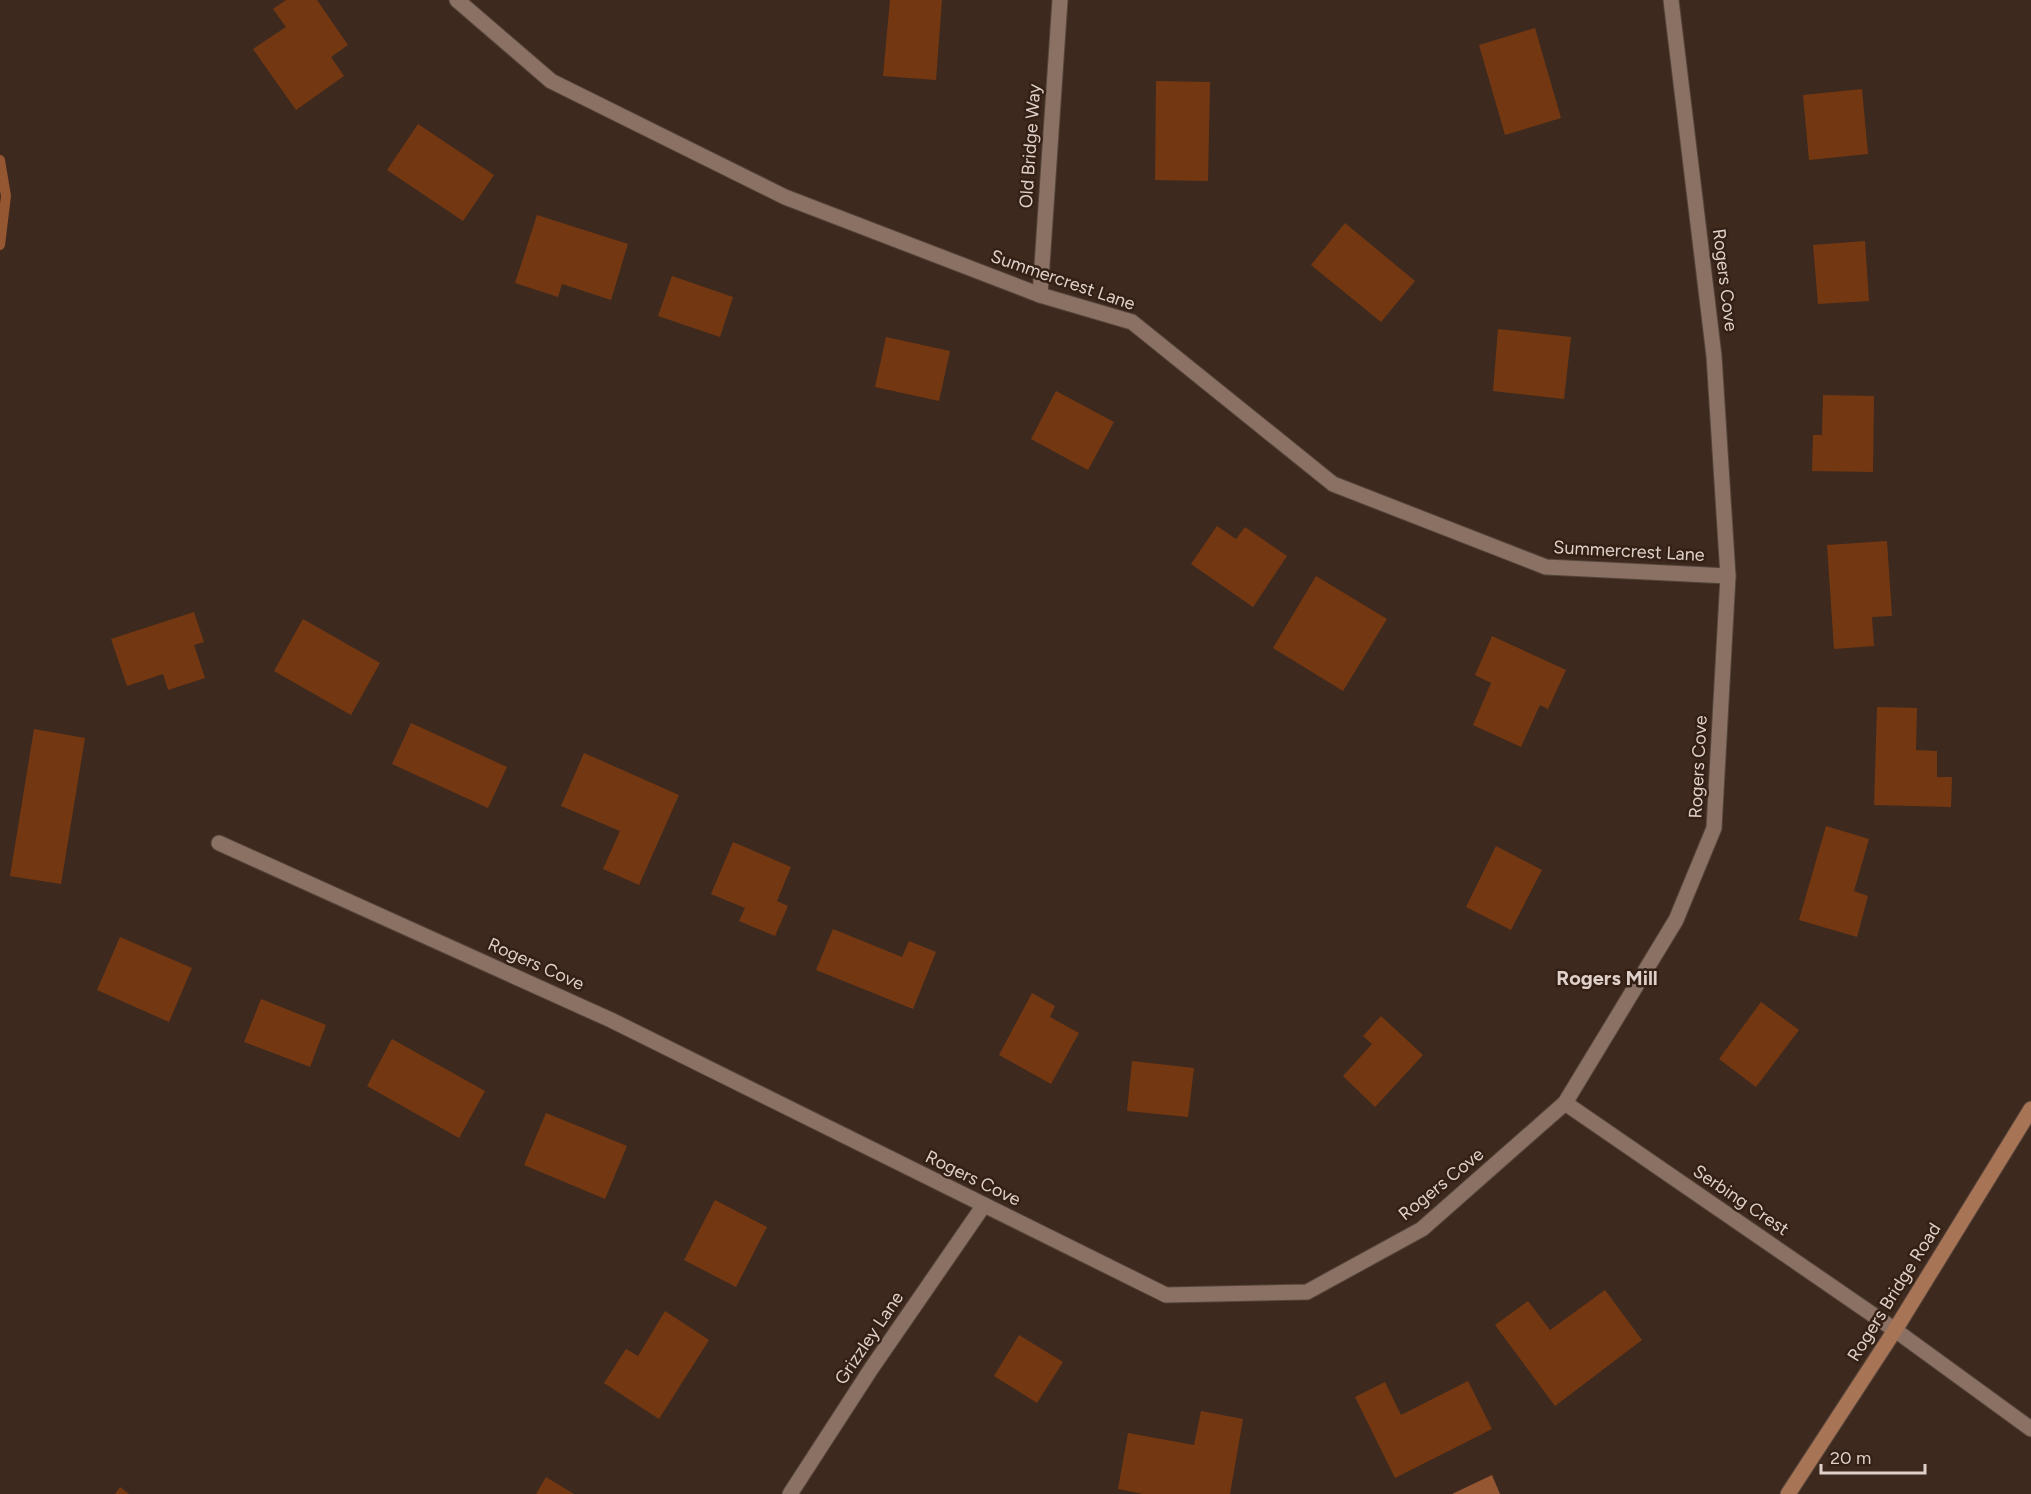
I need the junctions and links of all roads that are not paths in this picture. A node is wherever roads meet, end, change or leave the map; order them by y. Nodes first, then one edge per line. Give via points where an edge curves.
1 (457, 0) edge
2 (1060, 0) edge
3 (1671, 0) edge
4 (1040, 295) junction
5 (1728, 576) junction
6 (219, 843) dead end
7 (1565, 1103) junction
8 (2031, 1109) edge
9 (984, 1205) junction
10 (1895, 1330) junction
11 (2031, 1429) edge
12 (790, 1494) edge
13 (1788, 1494) edge

1 - 4 street, Summercrest Lane via 551,81 785,197
2 - 4 street, Old Bridge Way
3 - 5 street, Rogers Cove via 1714,356
4 - 5 street, Summercrest Lane via 1132,322 1333,484 1546,567
5 - 7 street, Rogers Cove via 1714,828 1676,920
6 - 9 street, Rogers Cove via 611,1020
7 - 9 street, Rogers Cove via 1422,1229 1307,1292 1166,1296
7 - 10 street, Serbing Crest
8 - 10 street, Rogers Bridge Road
9 - 12 street, Grizzley Lane
10 - 11 street, Serbing Crest
10 - 13 street, Rogers Bridge Road

